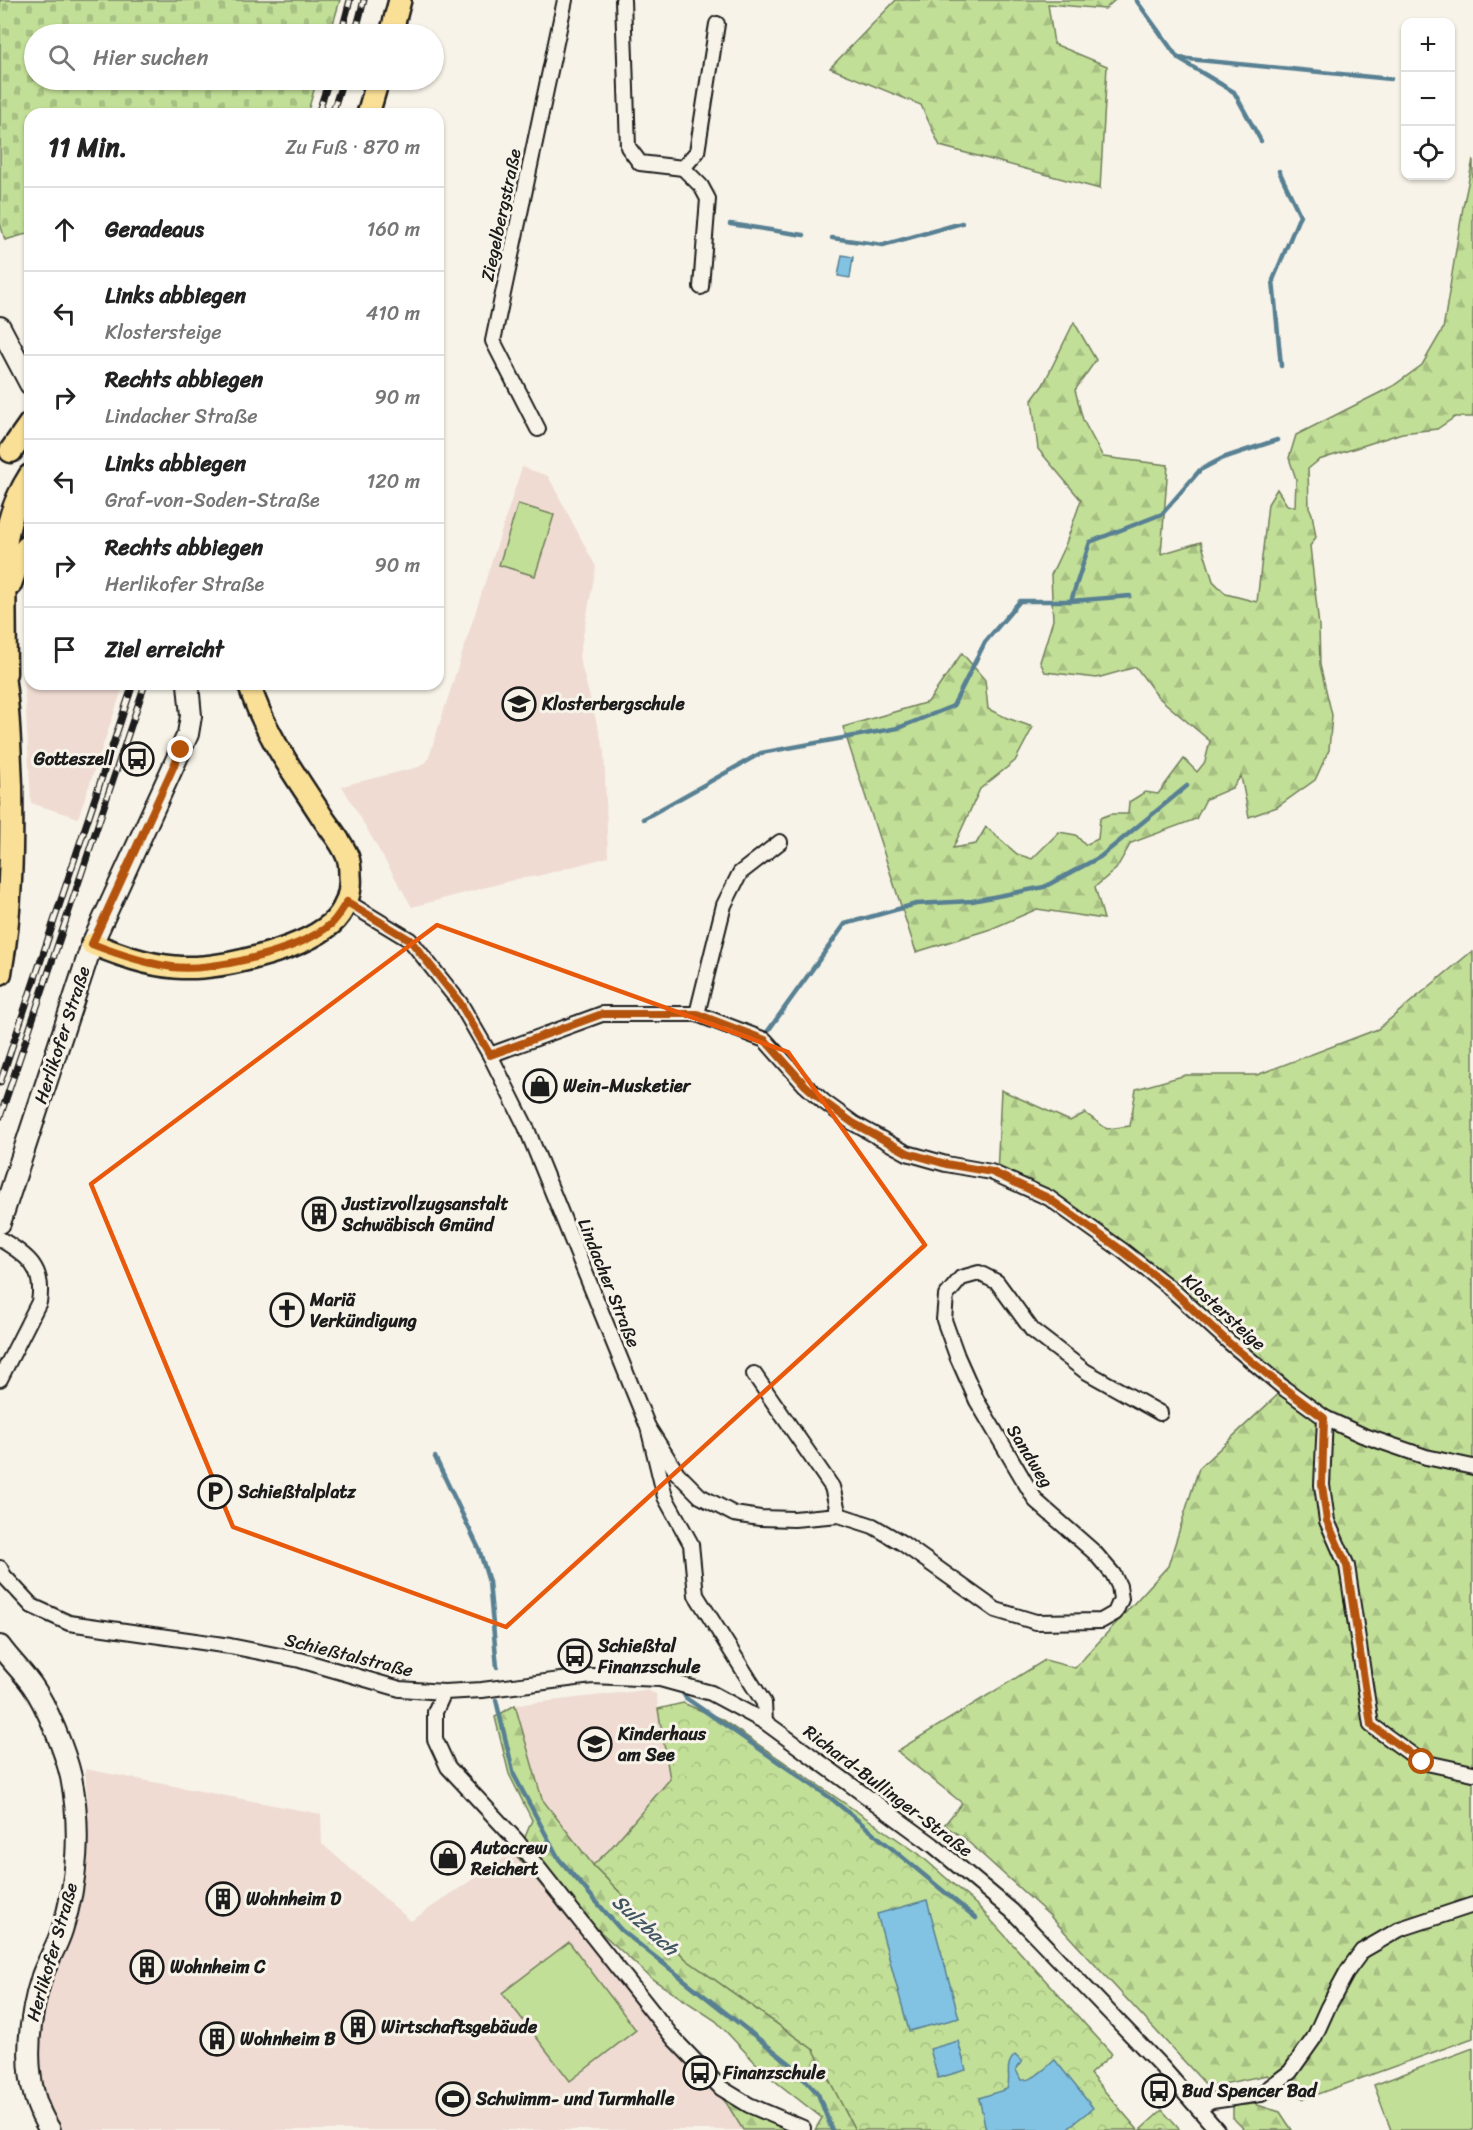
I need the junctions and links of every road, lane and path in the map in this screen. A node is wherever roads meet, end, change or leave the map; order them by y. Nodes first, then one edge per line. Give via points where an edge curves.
1 (400, 0) edge
2 (564, 0) edge
3 (623, 0) edge
4 (394, 24) edge
5 (717, 24) dead end
6 (375, 90) edge
7 (370, 108) edge
8 (683, 168) junction
9 (701, 287) dead end
10 (0, 327) edge
11 (24, 373) edge
12 (538, 429) dead end
13 (24, 434) edge
14 (14, 450) edge
15 (24, 488) edge
16 (24, 552) edge
17 (4, 603) junction
18 (0, 658) edge
19 (6, 690) junction
20 (189, 690) edge
21 (251, 690) edge
22 (780, 843) dead end
23 (347, 902) junction
24 (92, 944) junction
25 (0, 973) edge
26 (697, 1014) junction
27 (490, 1055) junction
28 (0, 1223) edge
29 (0, 1239) edge
30 (754, 1374) dead end
31 (0, 1378) edge
32 (1160, 1413) dead end
33 (1324, 1418) junction
34 (648, 1427) junction
35 (1473, 1467) edge
36 (839, 1515) junction
37 (0, 1569) edge
38 (0, 1646) edge
39 (444, 1692) junction
40 (765, 1722) junction
41 (1473, 1773) edge
42 (1473, 1905) edge
43 (1198, 2108) junction
44 (803, 2128) dead end
45 (50, 2130) edge
46 (1218, 2130) edge

1 - 4 main road
2 - 12 street, Ziegelbergstraße via 493,341
3 - 8 street via 628,147 639,163
5 - 8 street via 697,152
6 - 7 main road
8 - 9 street via 708,199
10 - 11 main road
13 - 14 highway
15 - 17 highway via 8,520
16 - 17 highway
17 - 19 highway
18 - 19 highway
19 - 25 highway via 12,839
20 - 24 main road, Herlikofer Straße via 188,734
21 - 23 main road via 276,746 348,858 351,881
22 - 26 street via 740,873 729,894
23 - 24 main road via 332,923 312,937 283,949 200,968 142,961
23 - 27 street, Lindacher Straße via 410,940 460,1003
24 - 28 main road, Herlikofer Straße
26 - 27 street, Klostersteige via 602,1014
26 - 33 street, Klostersteige via 765,1040 824,1102 908,1153 992,1172 1048,1198 1170,1288 1228,1342
27 - 34 street, Lindacher Straße via 526,1127
29 - 31 street via 21,1251 31,1263 39,1275 41,1289 39,1302
30 - 36 street via 832,1487
32 - 36 street, Sandweg via 1085,1371 1032,1330 997,1282 979,1273 961,1278 946,1296 944,1320 977,1401 1035,1501 1094,1552 1113,1574 1121,1599 1115,1613 1101,1621 1065,1623 1036,1622 996,1610 902,1543 873,1526
33 - 35 street, Klostersteige via 1426,1457
33 - 41 street via 1322,1485 1327,1521 1347,1566 1371,1725 1422,1762
34 - 36 street, Sandweg via 677,1473 700,1496 734,1514 794,1519
34 - 40 street, Lindacher Straße via 665,1497 691,1544 696,1595 764,1703
37 - 39 street, Schießtalstraße via 32,1606 69,1623 230,1646 300,1660 400,1689
38 - 45 main road, Herlikofer Straße via 33,1686 55,1731 71,1776 76,1816 72,1890 62,1931 43,1974 32,2013 29,2053 33,2088
39 - 40 street, Richard-Bullinger-Straße via 592,1676 660,1679 711,1693
39 - 44 street via 435,1712 435,1739 448,1767 517,1841 674,2039 721,2088 749,2105
40 - 43 street, Richard-Bullinger-Straße via 933,1845 1012,1911
42 - 43 street via 1400,1929 1362,1951 1348,1970 1314,2038 1290,2072 1262,2094 1212,2101
43 - 46 street, Richard-Bullinger-Straße

